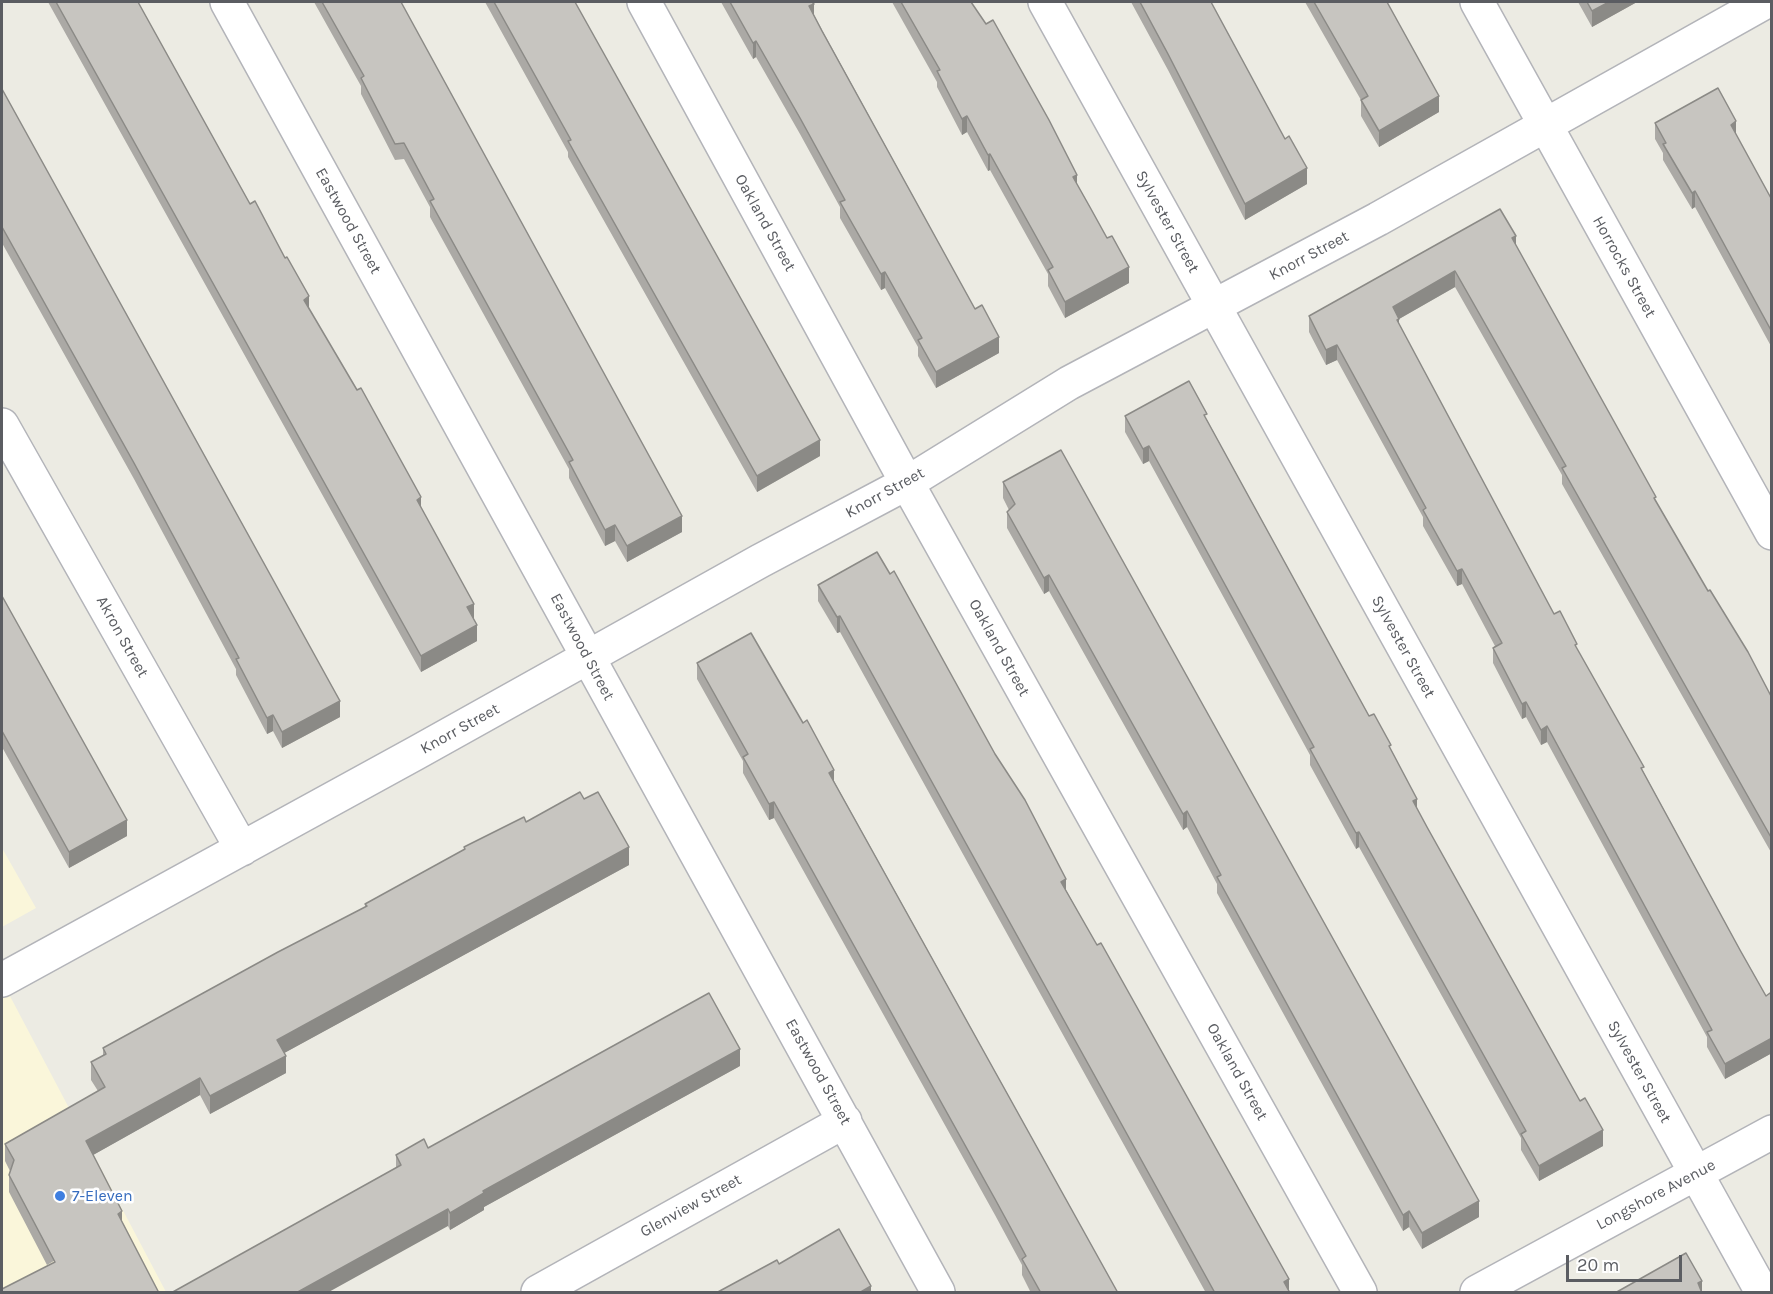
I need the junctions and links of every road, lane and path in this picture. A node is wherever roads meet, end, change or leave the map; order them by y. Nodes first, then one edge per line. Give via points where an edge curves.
1 (227, 2) edge
2 (644, 2) edge
3 (1045, 2) edge
4 (1477, 2) edge
5 (1765, 2) edge
6 (1545, 125) junction
7 (1214, 308) junction
8 (2, 425) edge
9 (907, 483) junction
10 (1772, 533) edge
11 (588, 656) junction
12 (242, 849) junction
13 (2, 980) edge
14 (845, 1121) junction
15 (1772, 1132) edge
16 (1695, 1174) junction
17 (538, 1293) edge
18 (938, 1293) edge
19 (1360, 1293) edge
20 (1477, 1293) edge
21 (1762, 1293) edge

1 - 11 street, Eastwood Street
2 - 9 street, Oakland Street
3 - 7 street, Sylvester Street
4 - 6 street, Horrocks Street
5 - 6 street, Knorr Street
6 - 7 street, Knorr Street
6 - 10 street, Horrocks Street
7 - 9 street, Knorr Street via 1069,383
7 - 16 street, Sylvester Street
8 - 12 street, Akron Street
9 - 11 street, Knorr Street
9 - 19 street, Oakland Street
11 - 12 street, Knorr Street
11 - 14 street, Eastwood Street
12 - 13 street, Knorr Street
14 - 17 street, Glenview Street
14 - 18 street, Eastwood Street
15 - 16 street, Longshore Avenue
16 - 20 street, Longshore Avenue
16 - 21 street, Sylvester Street

